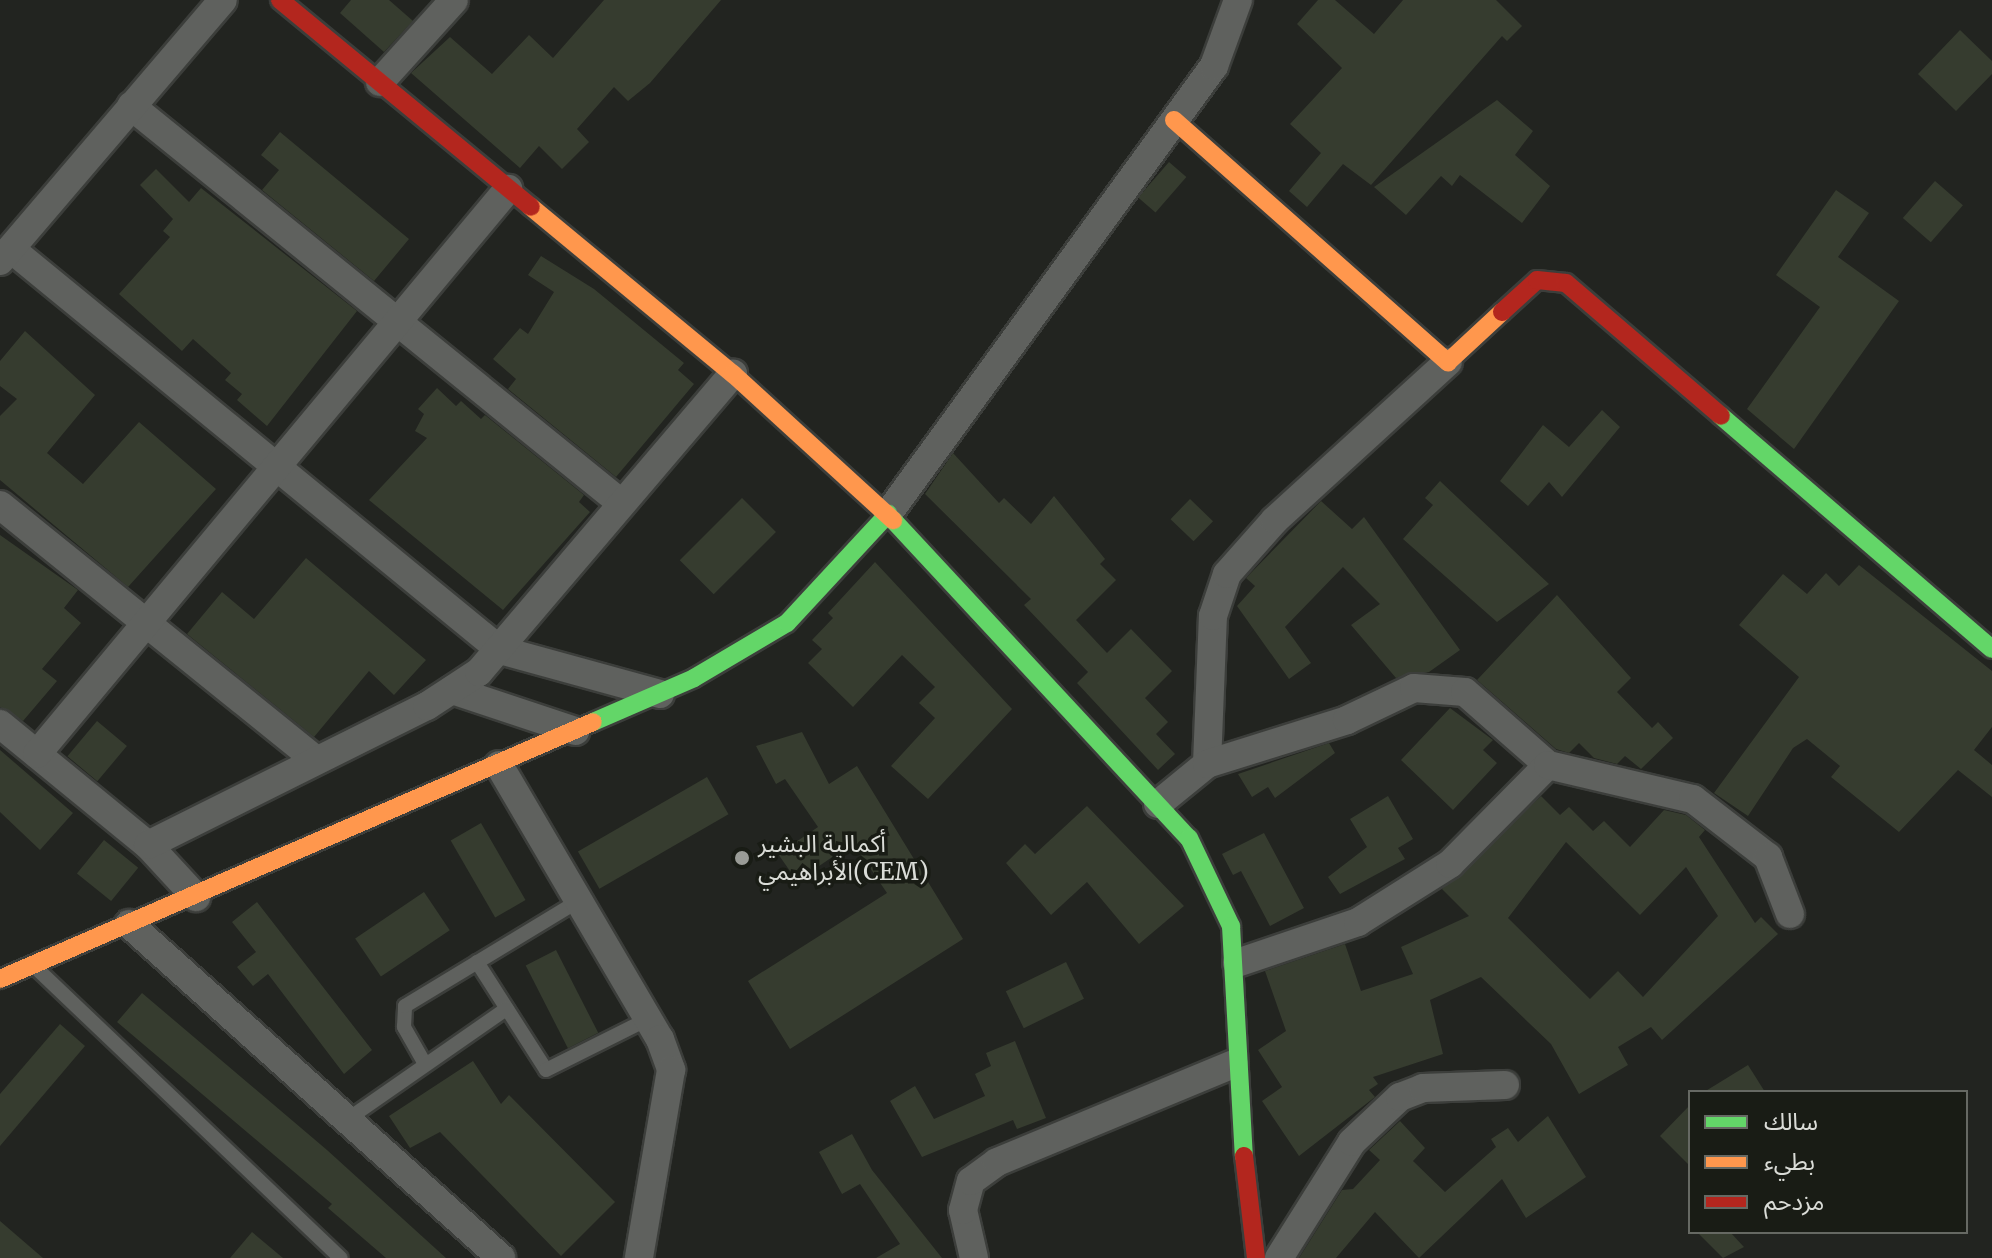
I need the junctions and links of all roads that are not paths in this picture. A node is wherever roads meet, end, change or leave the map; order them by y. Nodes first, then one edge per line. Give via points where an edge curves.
1 (223, 0) edge
2 (280, 0) edge
3 (454, 0) edge
4 (1238, 0) edge
5 (380, 82) junction
6 (131, 106) junction
7 (1174, 120) junction
8 (508, 189) junction
9 (6, 255) edge
10 (396, 325) junction
11 (1448, 362) junction
12 (733, 374) junction
13 (278, 464) junction
14 (621, 503) junction
15 (0, 505) edge
16 (888, 514) junction
17 (150, 620) junction
18 (1992, 649) edge
19 (500, 650) junction
20 (452, 690) junction
21 (660, 694) junction
22 (0, 724) edge
23 (575, 731) junction
24 (37, 754) junction
25 (315, 759) junction
26 (1207, 764) junction
27 (499, 765) junction
28 (1548, 765) junction
29 (1158, 804) junction
30 (148, 845) junction
31 (196, 897) junction
32 (580, 900) junction
33 (1790, 914) dead end
34 (129, 924) junction
35 (477, 962) junction
36 (1237, 963) junction
37 (32, 964) junction
38 (0, 979) edge
39 (506, 1009) junction
40 (648, 1019) junction
41 (425, 1064) junction
42 (1234, 1064) junction
43 (1505, 1085) dead end
44 (348, 1119) junction
45 (341, 1258) edge
46 (501, 1258) edge
47 (639, 1258) edge
48 (974, 1258) edge
49 (1256, 1258) edge
50 (1279, 1258) edge

1 - 6 street
2 - 5 street
3 - 5 street
4 - 7 street via 1214,66
5 - 8 street
6 - 9 street
6 - 10 street
7 - 11 street
7 - 16 street
8 - 10 street
8 - 12 street
9 - 13 street
10 - 13 street
10 - 14 street
11 - 18 street via 1537,280 1566,283
11 - 26 street via 1275,520 1227,574 1213,616
12 - 14 street
12 - 16 street
13 - 17 street
13 - 19 street
14 - 19 street
15 - 17 street
16 - 21 street via 787,623
16 - 29 street
17 - 24 street
17 - 25 street
19 - 20 street
19 - 21 street
20 - 23 street
20 - 25 street
21 - 23 street
22 - 24 street
23 - 27 street
24 - 30 street
25 - 30 street
26 - 28 street via 1347,720 1414,688 1465,692
26 - 29 street
27 - 31 street
27 - 32 street
28 - 33 street via 1693,799 1768,857
28 - 36 street via 1437,872 1358,922
29 - 36 street via 1206,862
30 - 31 street
31 - 34 street
32 - 35 lane
32 - 40 street
34 - 37 street
34 - 44 street
35 - 39 lane
35 - 41 lane via 405,1006 404,1027
36 - 42 street
37 - 38 street
37 - 45 lane
39 - 40 lane via 536,1062 552,1071
39 - 41 lane
40 - 47 street via 671,1070
41 - 44 lane
42 - 48 street via 997,1162 971,1181 963,1210
42 - 49 street
43 - 50 street via 1423,1088 1400,1097 1352,1142
44 - 46 street

